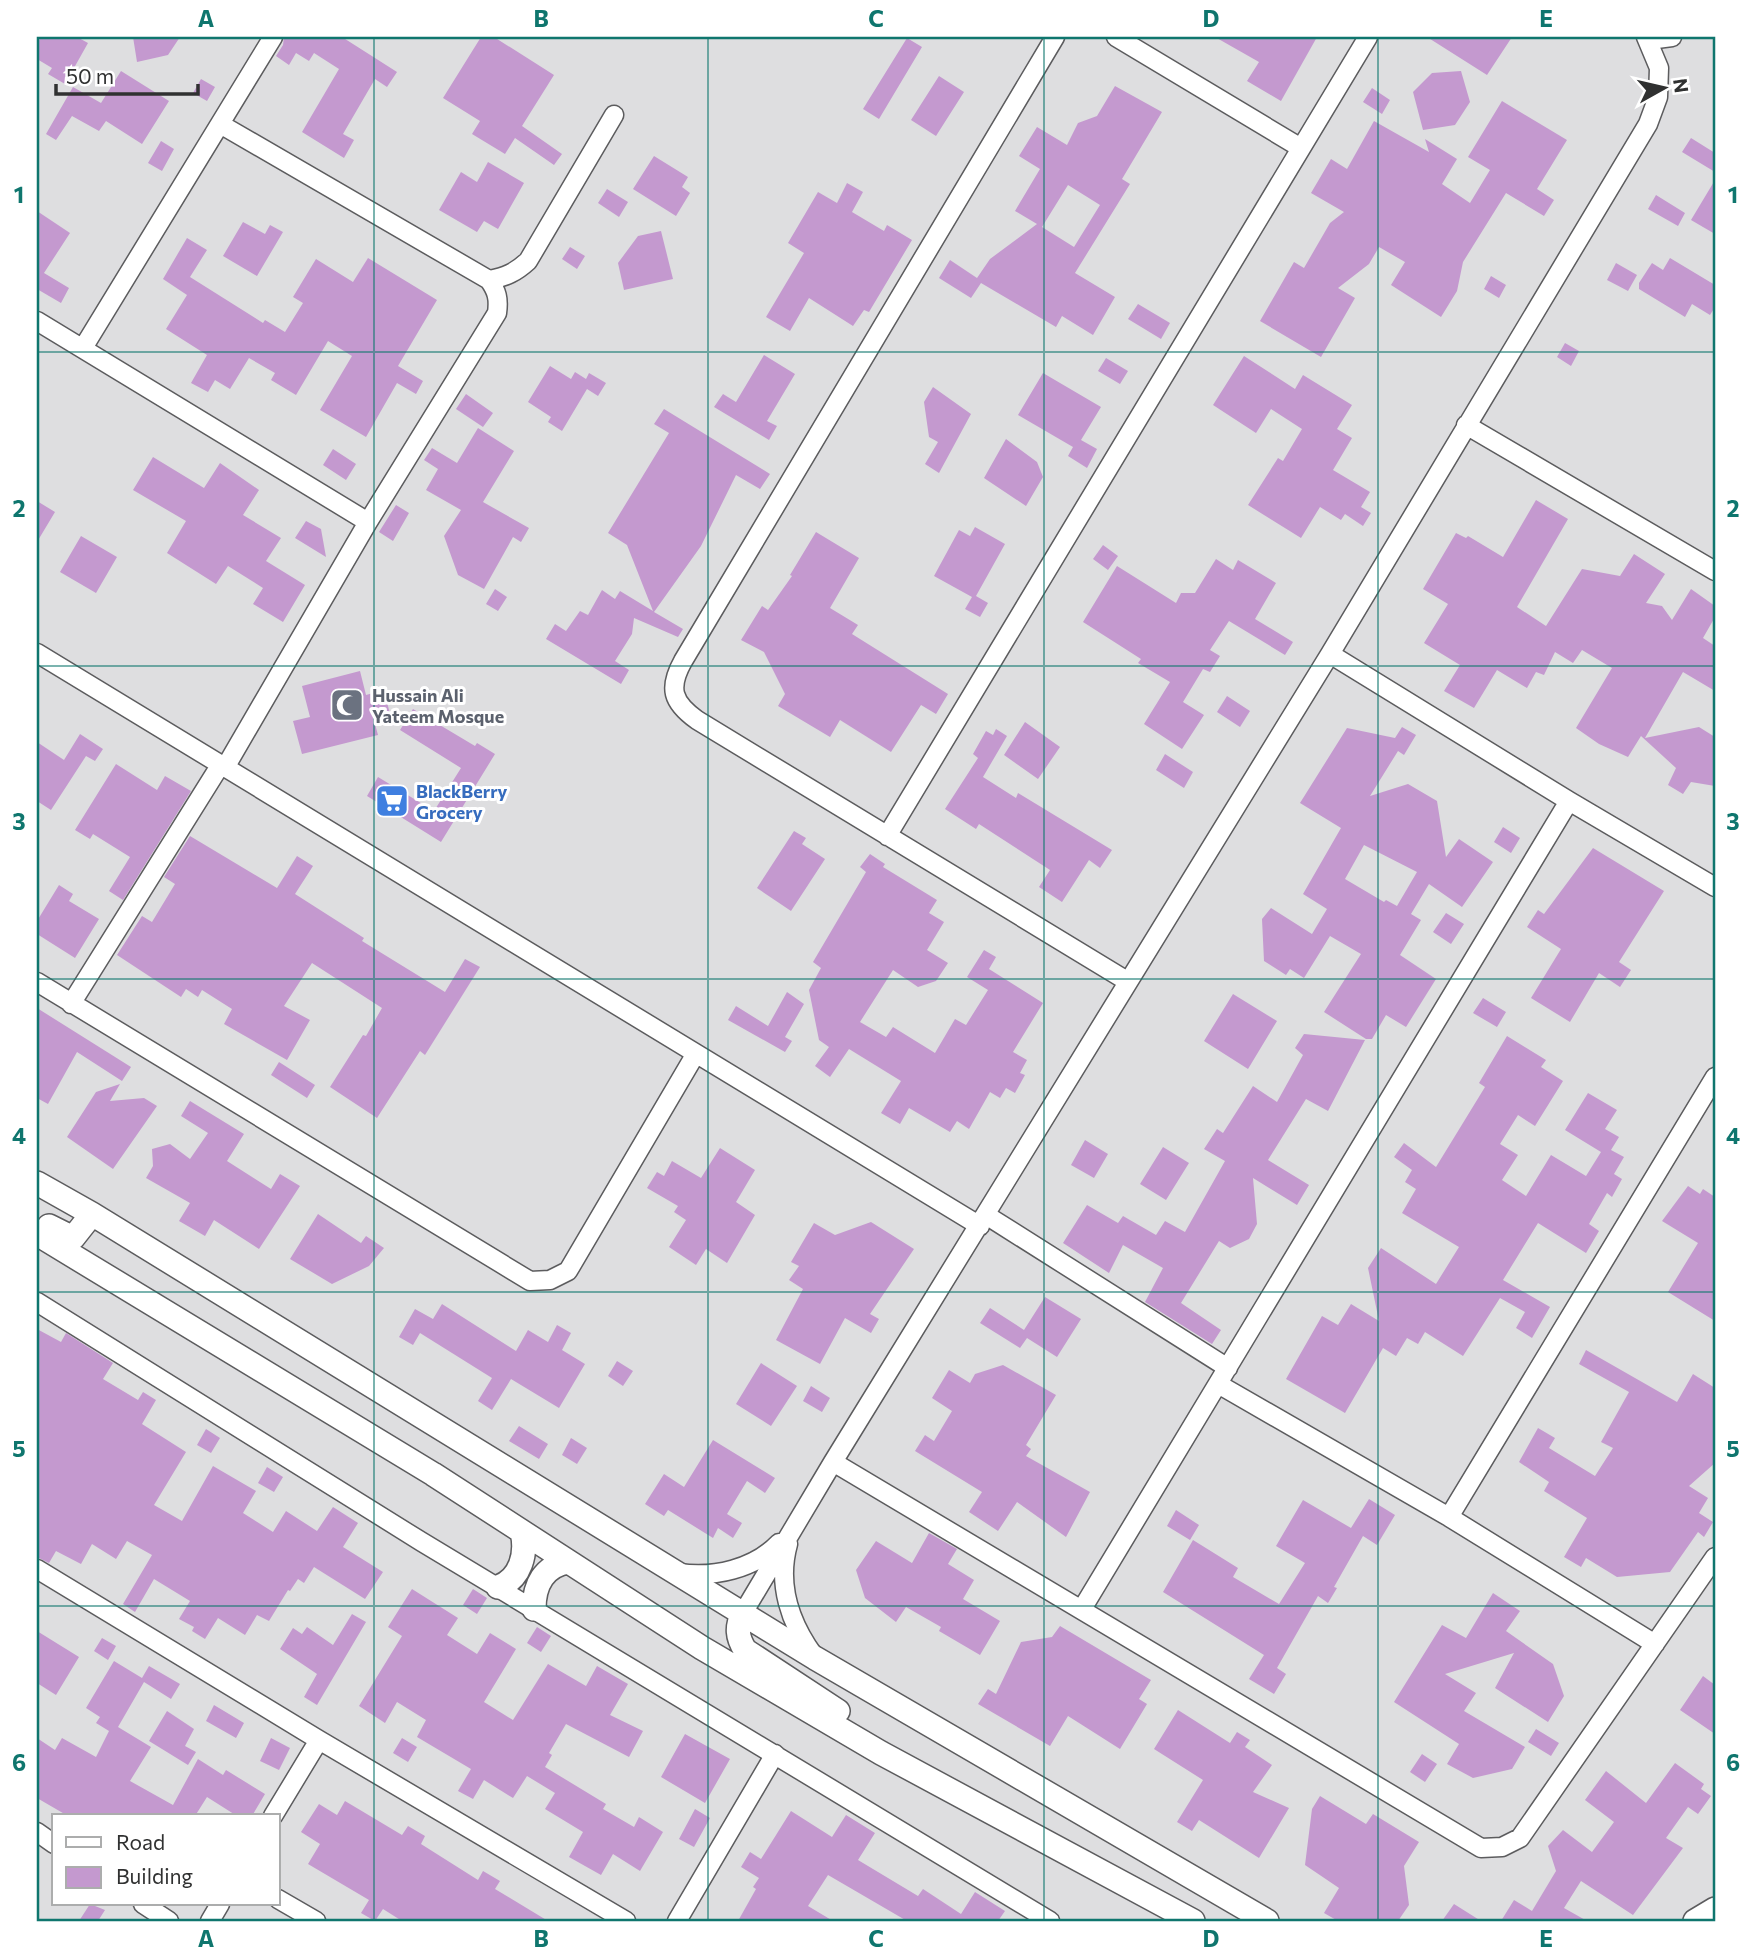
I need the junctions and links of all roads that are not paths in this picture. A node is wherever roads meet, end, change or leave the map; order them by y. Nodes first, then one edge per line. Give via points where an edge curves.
1 (273, 37) edge
2 (1055, 37) edge
3 (1116, 37) edge
4 (1368, 37) edge
5 (1672, 37) edge
6 (1648, 38) edge
7 (614, 115) dead end
8 (220, 124) junction
9 (1301, 148) junction
10 (489, 280) junction
11 (37, 321) edge
12 (83, 348) junction
13 (1466, 425) junction
14 (368, 522) junction
15 (1713, 565) edge
16 (37, 653) edge
17 (1330, 654) junction
18 (223, 765) junction
19 (1569, 801) junction
20 (887, 836) junction
21 (1715, 887) edge
22 (1127, 981) junction
23 (38, 985) edge
24 (71, 1004) junction
25 (695, 1055) junction
26 (1715, 1077) edge
27 (37, 1183) edge
28 (92, 1214) junction
29 (37, 1220) edge
30 (983, 1220) junction
31 (37, 1234) edge
32 (37, 1301) edge
33 (1228, 1368) junction
34 (1218, 1384) junction
35 (832, 1462) junction
36 (1449, 1517) junction
37 (792, 1530) junction
38 (522, 1532) junction
39 (1715, 1557) edge
40 (568, 1562) junction
41 (37, 1569) edge
42 (672, 1572) junction
43 (498, 1587) junction
44 (534, 1609) junction
45 (1082, 1609) junction
46 (743, 1613) junction
47 (1656, 1644) junction
48 (816, 1658) junction
49 (318, 1740) junction
50 (881, 1753) junction
51 (775, 1755) junction
52 (274, 1814) edge
53 (37, 1832) edge
54 (52, 1843) edge
55 (280, 1900) edge
56 (146, 1906) edge
57 (1715, 1909) edge
58 (169, 1921) edge
59 (316, 1921) edge
60 (626, 1921) edge
61 (677, 1921) edge
62 (1050, 1921) edge
63 (1193, 1921) edge
64 (1267, 1921) edge
65 (1695, 1921) edge

1 - 8 street
2 - 20 street via 674,677 674,694 682,710
3 - 9 street
4 - 9 street
5 - 6 street
6 - 13 street via 1659,78 1648,124
7 - 10 street via 528,261 511,274
8 - 10 street
8 - 12 street
9 - 20 street
10 - 14 street via 499,301 497,313
11 - 12 street
12 - 14 street
13 - 15 street
13 - 17 street
14 - 18 street
16 - 18 street
17 - 19 street
17 - 22 street
18 - 24 street
18 - 25 street
19 - 21 street
19 - 33 street
20 - 22 street
22 - 30 street
23 - 24 street
24 - 25 street via 530,1281 550,1280 568,1271
25 - 30 street
26 - 36 street
27 - 28 main road
28 - 29 main road via 73,1238
28 - 42 main road
30 - 33 street
30 - 35 street
31 - 38 main road
32 - 43 street
33 - 34 street
34 - 36 street
34 - 45 street
35 - 37 street
35 - 45 street
36 - 47 street
37 - 42 street via 754,1562 731,1571
37 - 46 street
37 - 48 street via 785,1556 785,1592 801,1638
38 - 40 main road
38 - 43 main road via 525,1545 520,1564 507,1584
39 - 47 street
40 - 44 main road via 543,1575
40 - 50 main road via 702,1648
41 - 49 street
42 - 46 main road
43 - 44 street
44 - 51 street
45 - 47 street via 1481,1848 1502,1847 1520,1838
46 - 48 main road
46 - 50 main road via 738,1632 745,1650 859,1724
48 - 64 main road
49 - 52 street
49 - 60 street
50 - 63 main road
51 - 61 street
51 - 62 street
53 - 54 street
55 - 59 street
56 - 58 street
57 - 65 main road

